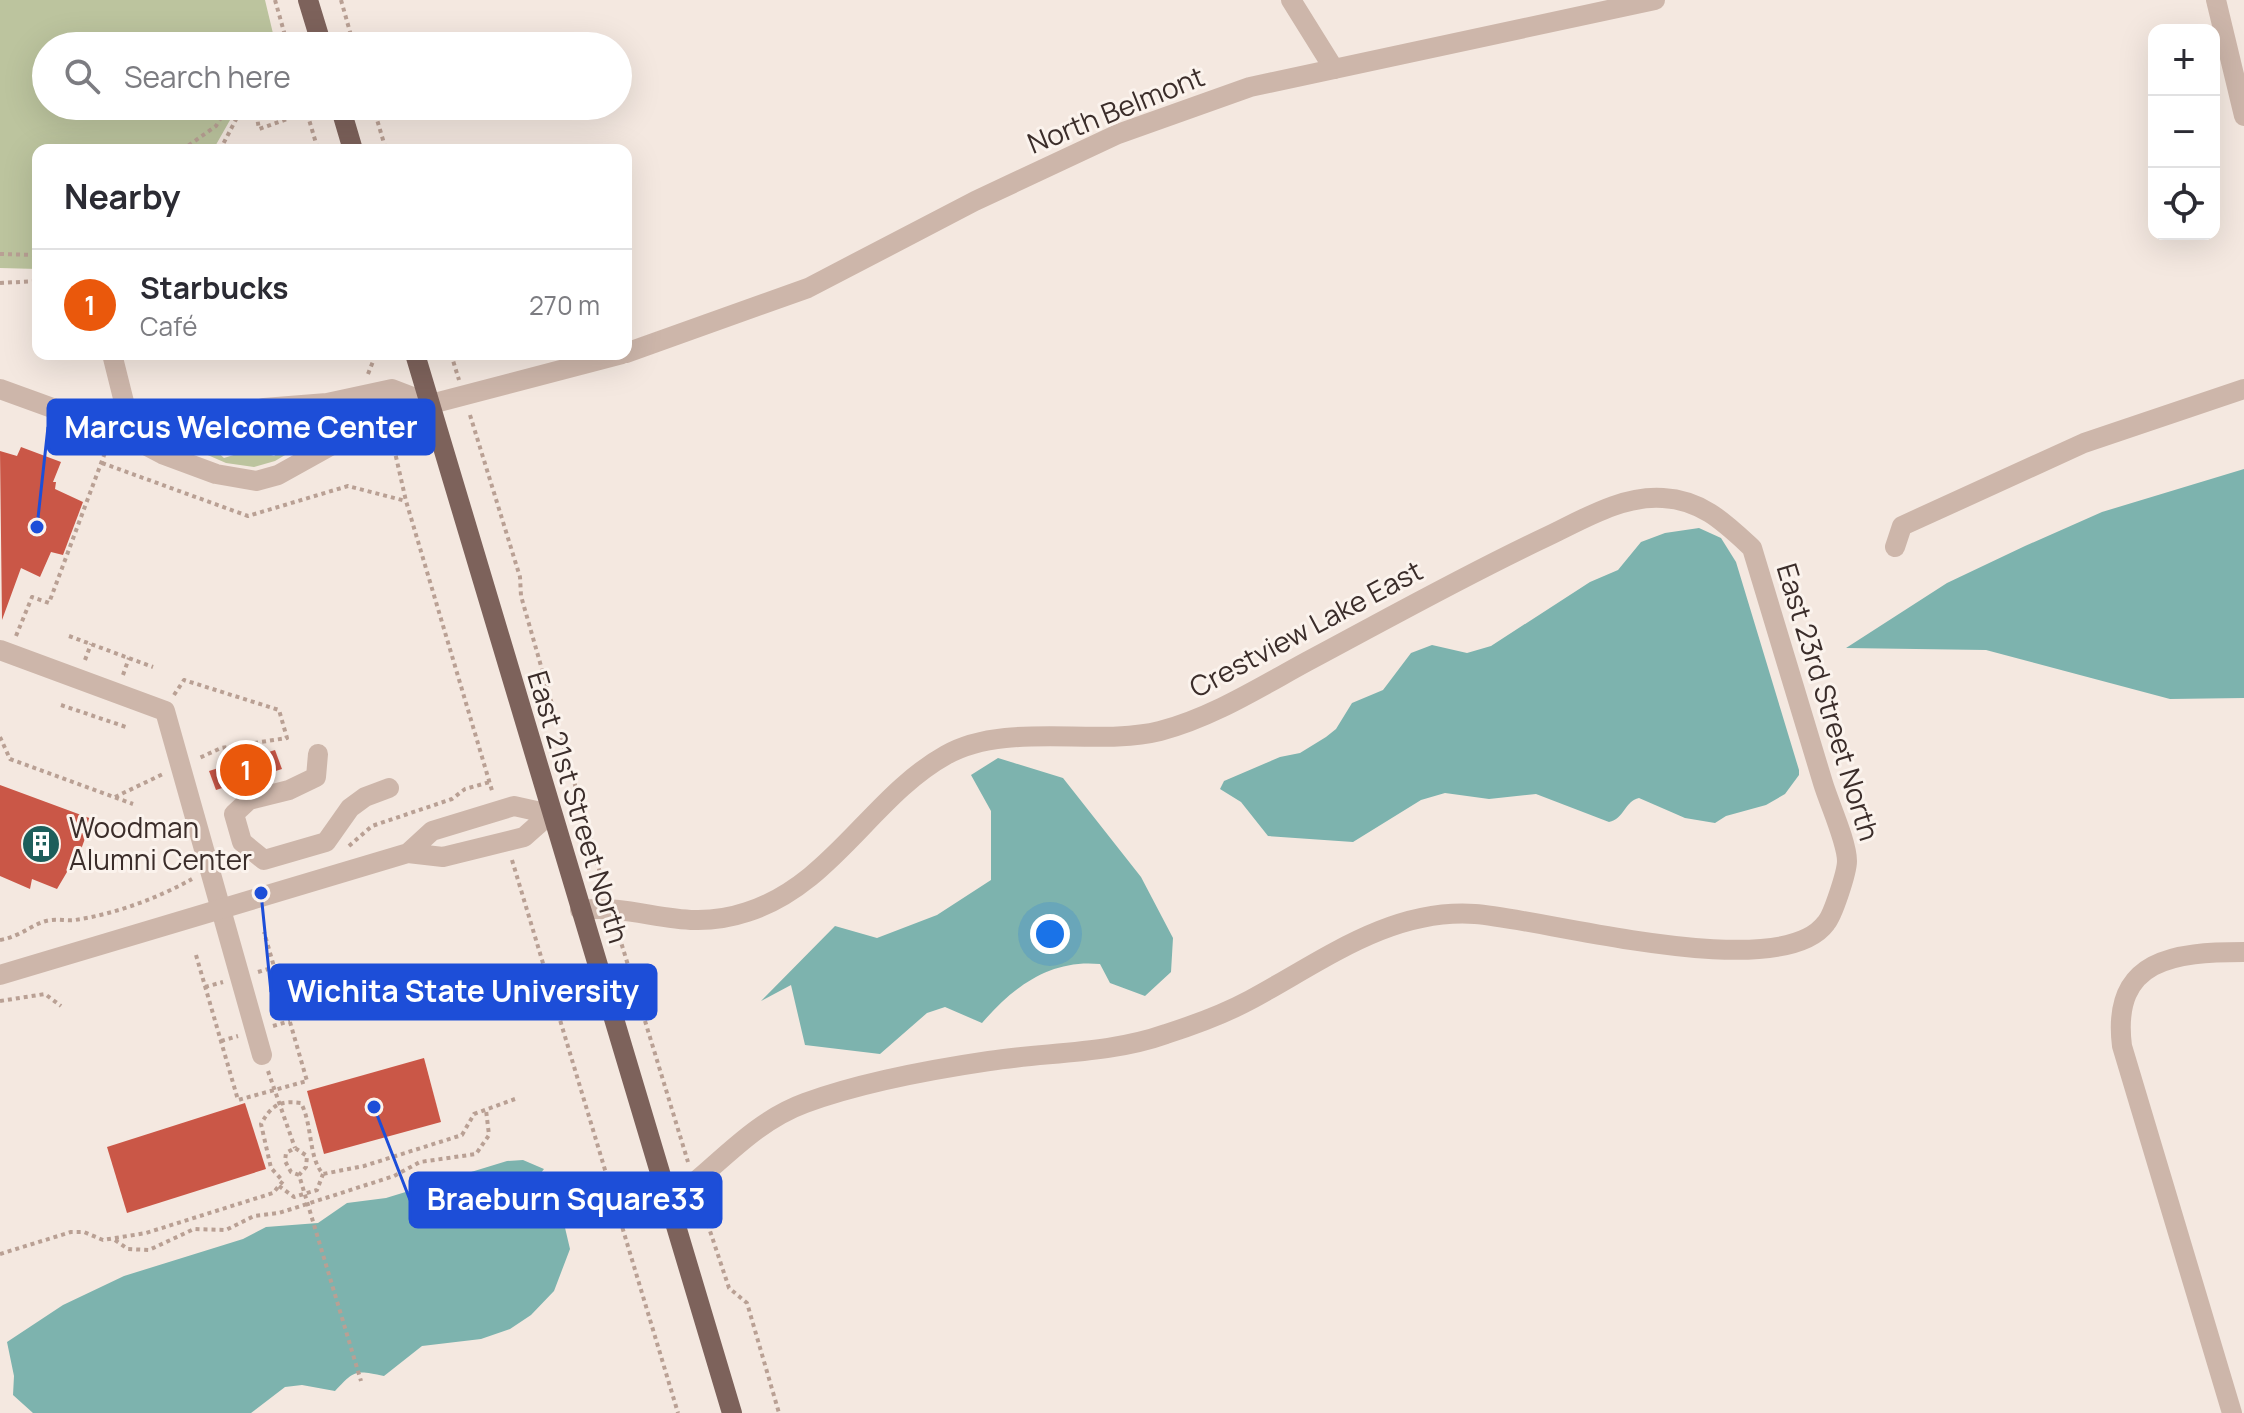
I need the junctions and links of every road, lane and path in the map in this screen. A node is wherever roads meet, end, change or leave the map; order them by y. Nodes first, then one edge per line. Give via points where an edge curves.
1 (275, 0) edge
2 (308, 0) edge
3 (341, 0) edge
4 (1291, 0) edge
5 (1655, 0) edge
6 (2216, 0) edge
7 (284, 32) edge
8 (318, 32) edge
9 (350, 32) edge
10 (1334, 69) junction
11 (2244, 116) edge
12 (220, 120) edge
13 (236, 120) edge
14 (257, 120) edge
15 (284, 120) edge
16 (309, 120) edge
17 (344, 120) edge
18 (377, 120) edge
19 (190, 144) edge
20 (223, 144) edge
21 (316, 144) edge
22 (351, 144) edge
23 (384, 144) edge
24 (0, 254) edge
25 (32, 255) edge
26 (32, 281) edge
27 (0, 283) edge
28 (632, 350) edge
29 (114, 360) edge
30 (417, 360) edge
31 (453, 360) edge
32 (597, 360) edge
33 (0, 389) edge
34 (2244, 389) edge
35 (464, 395) junction
36 (431, 404) junction
37 (387, 431) junction
38 (124, 434) junction
39 (96, 446) dead end
40 (1716, 515) joint
41 (1895, 547) dead end
42 (69, 636) dead end
43 (5, 651) edge
44 (153, 667) dead end
45 (61, 705) dead end
46 (165, 711) junction
47 (129, 728) dead end
48 (0, 737) edge
49 (318, 754) dead end
50 (180, 766) junction
51 (389, 788) dead end
52 (115, 797) junction
53 (133, 804) dead end
54 (498, 811) junction
55 (550, 814) junction
56 (507, 842) junction
57 (408, 853) junction
58 (610, 907) junction
59 (220, 909) junction
60 (580, 910) junction
61 (264, 932) dead end
62 (2244, 952) edge
63 (196, 955) dead end
64 (0, 975) edge
65 (0, 1001) edge
66 (61, 1006) dead end
67 (262, 1055) joint
68 (274, 1090) junction
69 (515, 1099) dead end
70 (279, 1104) junction
71 (486, 1110) junction
72 (295, 1148) junction
73 (323, 1174) junction
74 (299, 1175) junction
75 (695, 1184) junction
76 (279, 1186) junction
77 (305, 1194) junction
78 (307, 1203) junction
79 (667, 1204) junction
80 (113, 1239) junction
81 (0, 1254) edge
82 (361, 1381) dead end
83 (678, 1413) edge
84 (732, 1413) edge
85 (779, 1413) edge
86 (2232, 1413) edge

1 - 7 path
2 - 8 main road
3 - 9 path
4 - 10 street
5 - 10 street, North Belmont
6 - 11 street
10 - 28 street, North Belmont via 1250,87 1118,134 808,288
12 - 19 path
13 - 20 path
14 - 15 path via 259,129
16 - 21 path
17 - 22 main road
18 - 23 path
24 - 25 path
26 - 27 path
29 - 38 street via 126,410
30 - 36 main road, East 21st Street North
31 - 35 path
32 - 35 street, North Belmont
33 - 38 street, North Belmont
34 - 41 street via 2084,443 1902,526
35 - 36 street, North Belmont
35 - 58 path
36 - 37 street, North Belmont
36 - 38 street via 373,383 317,405 264,408
36 - 55 main road, East 21st Street North
37 - 38 street, North Belmont via 344,440 274,477 248,481 162,454
37 - 54 path
39 - 43 path via 106,450 49,603 32,597
40 - 58 street, Crestview Lake East via 1662,497 1612,506 1485,565 1210,714 1157,732 1003,738 949,753 904,783 846,845 798,885 749,912 693,923
40 - 75 street, East 23rd Street North via 1752,548 1847,861 1830,918 1815,935 1796,943 1715,950 1475,914 1423,916 1373,932 1245,1003 1162,1036 1069,1054 989,1061 804,1103 738,1142
42 - 44 path
43 - 46 street
45 - 47 path
46 - 50 street
46 - 50 path via 184,680 279,710 287,738 221,748
48 - 52 path via 10,759
49 - 51 street via 316,777 249,800 234,814 242,842 264,860 326,842 350,808
50 - 52 path
50 - 59 street
52 - 53 path
54 - 55 street via 514,806
54 - 57 street via 432,831
55 - 56 street via 524,837
55 - 60 main road, East 21st Street North
56 - 57 street via 443,857
56 - 83 path
57 - 59 street
58 - 60 street, Crestview Lake East
58 - 75 path
59 - 64 street
59 - 67 street
60 - 79 main road, East 21st Street North
61 - 68 path via 307,1081
62 - 86 street via 2176,955 2154,965 2137,980 2120,1011 2122,1046
63 - 68 path via 238,1100
65 - 66 path via 45,994
67 - 68 path
68 - 70 path
69 - 71 path
70 - 72 path
70 - 73 path via 301,1103 312,1131 316,1165
70 - 76 path via 270,1108 261,1124 271,1168 283,1181
71 - 73 path via 474,1114 462,1135
71 - 78 path via 489,1135 476,1154 420,1162 394,1176
72 - 74 path via 307,1156
72 - 74 path via 286,1153 285,1161
73 - 77 path via 317,1190
74 - 77 path
75 - 79 street
75 - 85 path via 729,1288 747,1303
76 - 77 path via 294,1197
76 - 80 path via 273,1193 198,1218
77 - 78 path
78 - 80 path via 254,1216 226,1230 194,1229 149,1250 128,1249
78 - 82 path
79 - 84 main road, East 21st Street North
80 - 81 path via 71,1232

